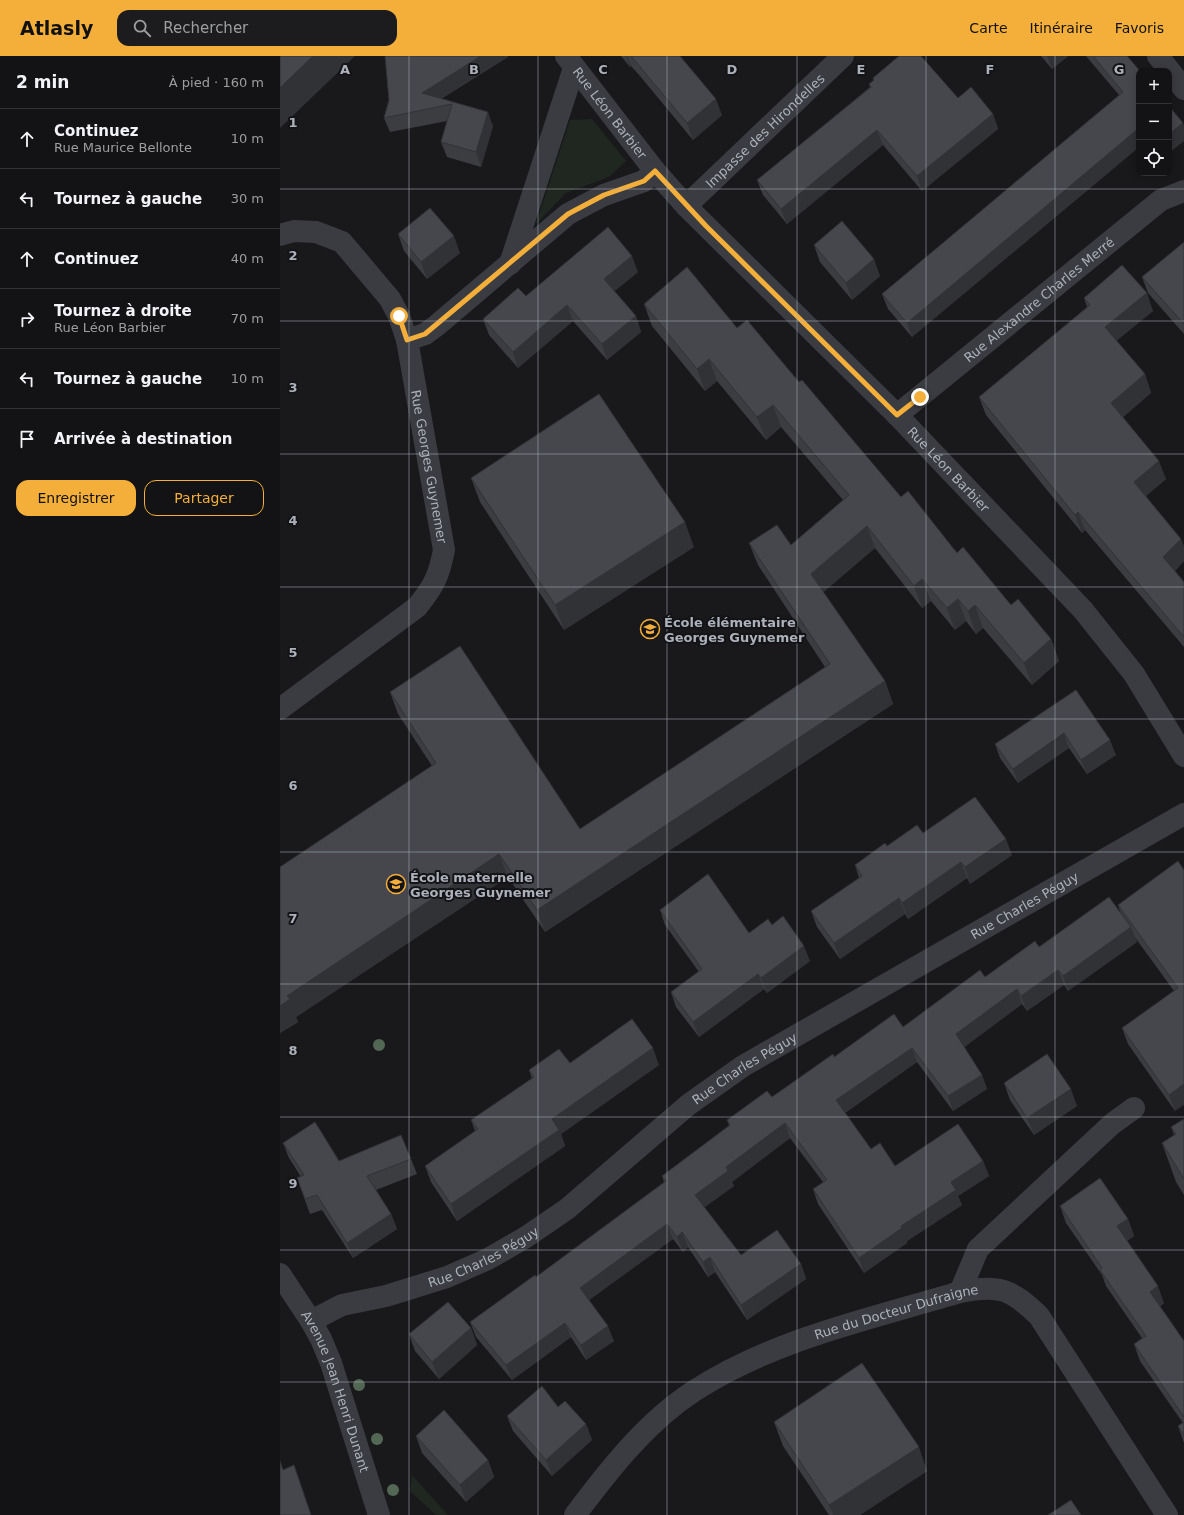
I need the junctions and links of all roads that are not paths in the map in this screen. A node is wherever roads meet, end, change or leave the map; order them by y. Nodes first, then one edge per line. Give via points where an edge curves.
1 (843, 56) edge
2 (1158, 56) edge
3 (570, 62) edge
4 (1184, 89) edge
5 (655, 171) junction
6 (1184, 190) edge
7 (686, 206) junction
8 (280, 235) edge
9 (510, 264) junction
10 (407, 340) junction
11 (897, 415) junction
12 (280, 709) edge
13 (1184, 756) edge
14 (1184, 814) edge
15 (1134, 1108) dead end
16 (280, 1274) edge
17 (960, 1292) junction
18 (312, 1321) junction
19 (379, 1515) edge
20 (575, 1515) edge
21 (1168, 1515) edge

1 - 7 street, Impasse des Hirondelles
2 - 4 street
3 - 5 street, Rue Léon Barbier
3 - 9 street
5 - 7 street, Rue Léon Barbier
5 - 9 street via 644,181 604,195 568,214
6 - 11 street, Rue Alexandre Charles Merré via 1161,200
7 - 11 street, Rue Léon Barbier
8 - 10 street, Rue Georges Guynemer via 294,231 316,232 342,242 390,299
9 - 10 street via 425,334
10 - 12 street, Rue Georges Guynemer via 442,528 444,550 440,572 430,591 417,607
11 - 13 street, Rue Léon Barbier via 1083,610 1134,674
14 - 18 street, Rue Charles Péguy via 732,1073 688,1105 567,1209 526,1237 488,1259 447,1277 386,1296 342,1305
15 - 17 street via 1112,1124 978,1249
16 - 18 street, Avenue Jean Henri Dunant
17 - 20 street, Rue du Docteur Dufraigne via 787,1344 740,1364 693,1391 650,1427 611,1467
17 - 21 street, Rue du Docteur Dufraigne via 983,1287 1008,1292 1039,1316
18 - 19 street, Avenue Jean Henri Dunant via 331,1363

